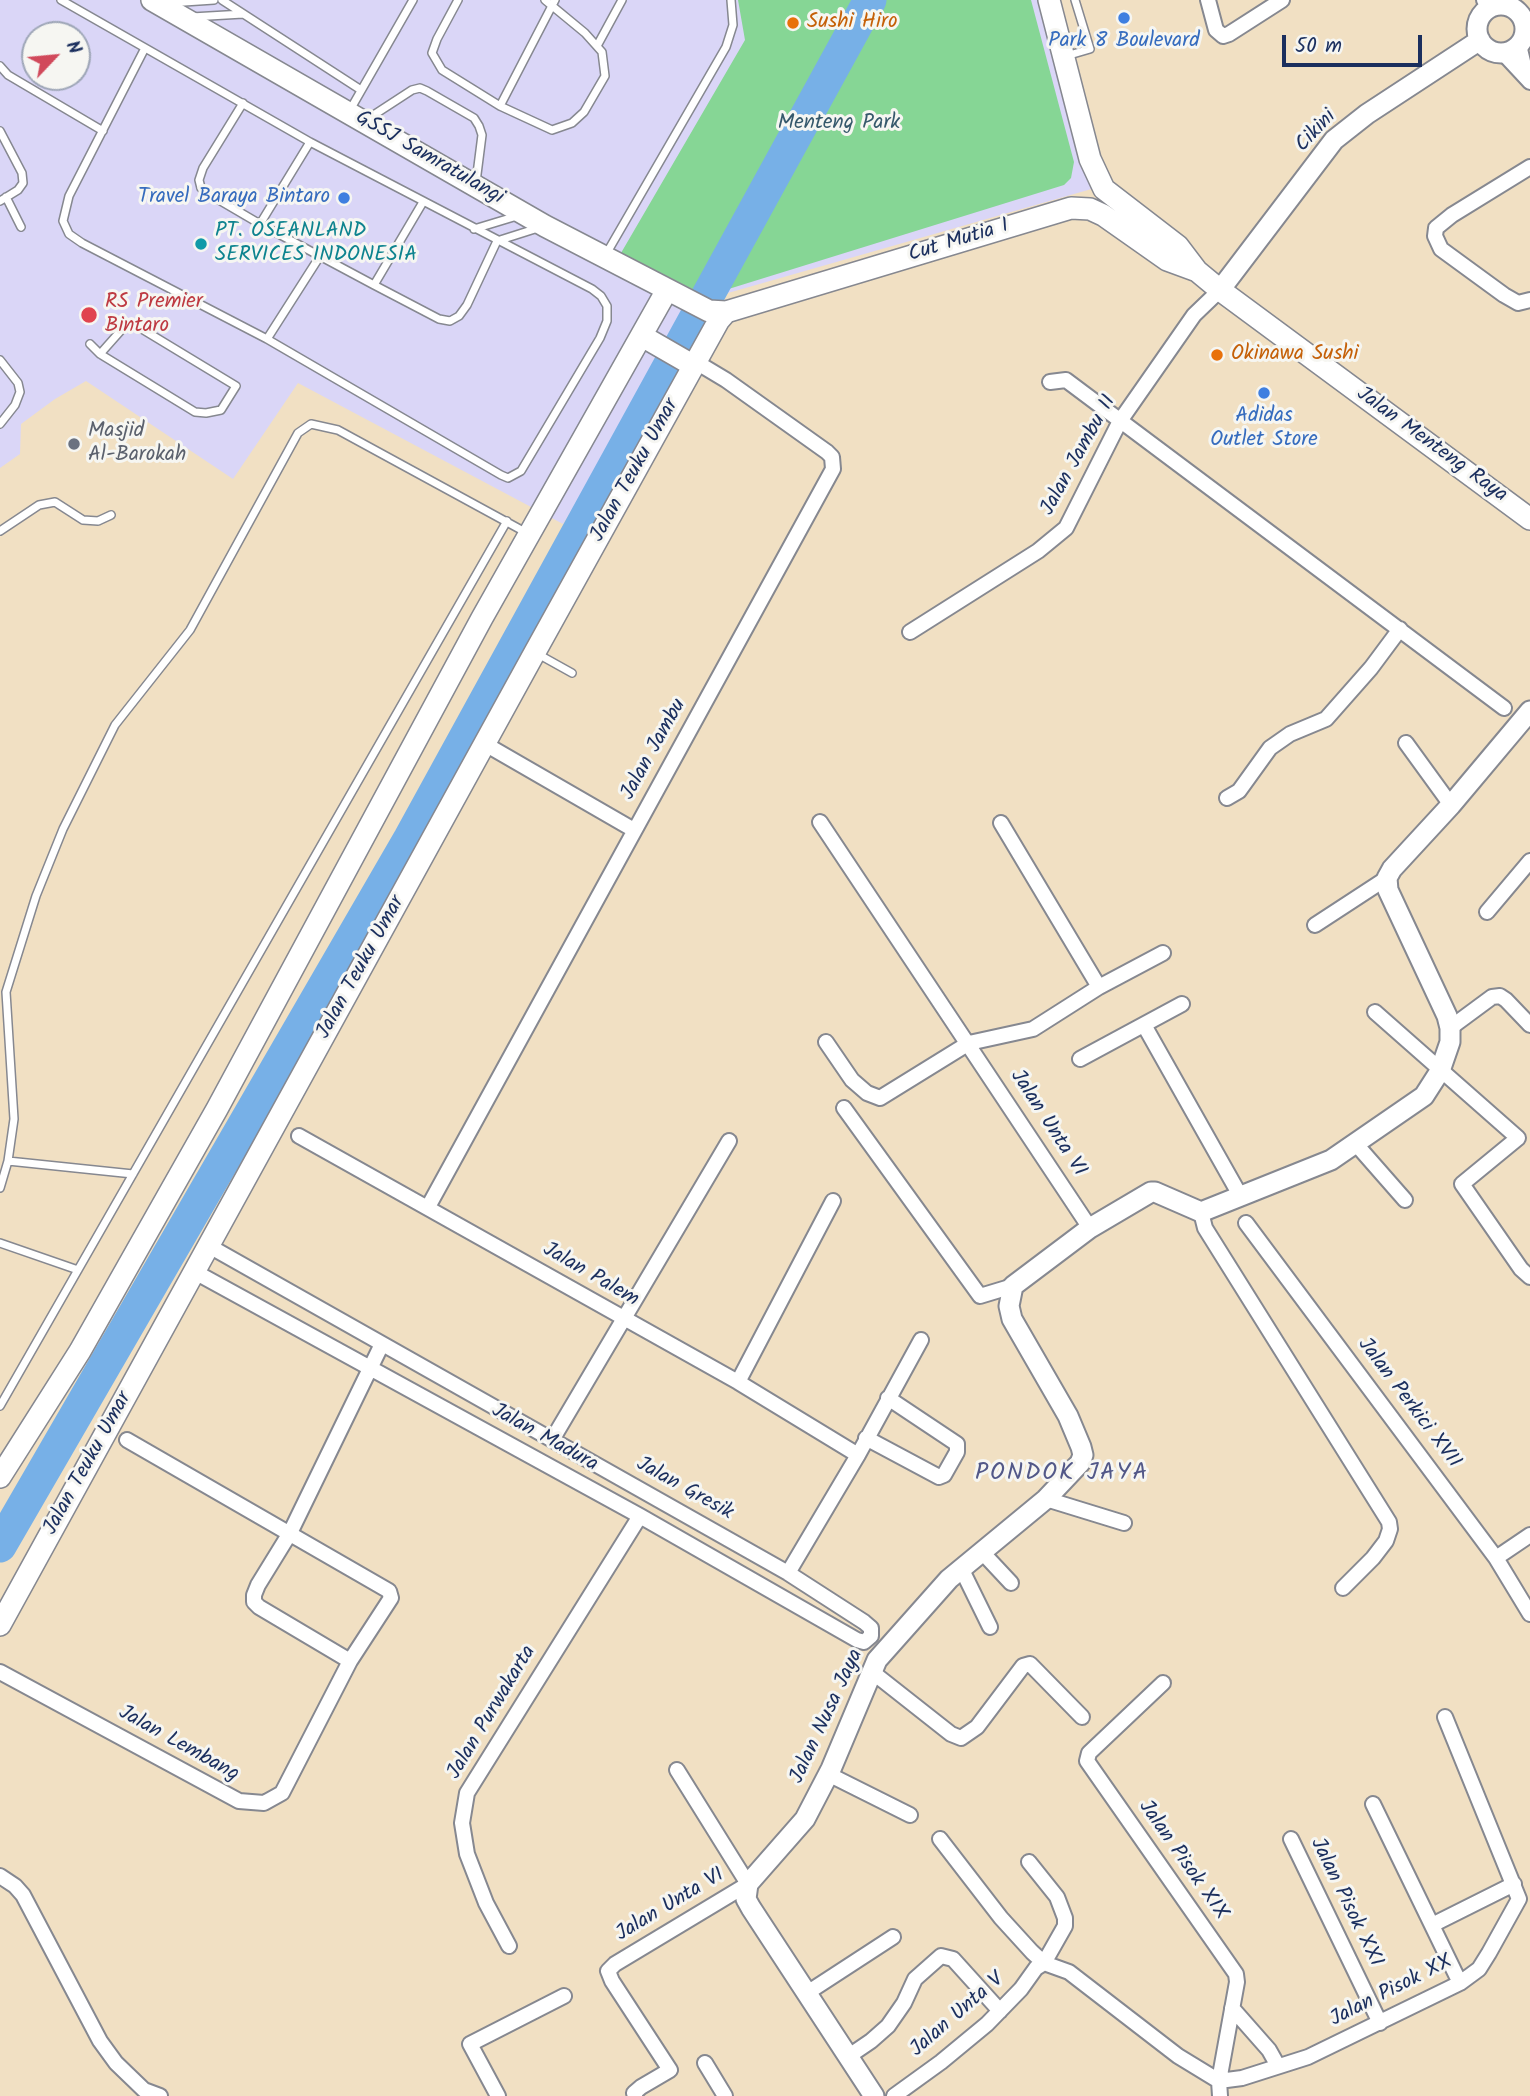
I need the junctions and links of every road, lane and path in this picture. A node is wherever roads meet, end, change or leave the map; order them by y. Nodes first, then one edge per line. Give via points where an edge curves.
1 (61, 0) edge
2 (214, 0) edge
3 (222, 0) edge
4 (413, 0) edge
5 (458, 0) edge
6 (545, 0) edge
7 (621, 0) edge
8 (731, 0) edge
9 (1049, 0) edge
10 (1075, 0) edge
11 (1209, 0) edge
12 (1282, 0) edge
13 (156, 2) edge
14 (554, 2) edge
15 (1487, 4) edge
16 (1526, 13) edge
17 (244, 14) junction
18 (181, 18) junction
19 (1480, 40) junction
20 (597, 46) junction
21 (145, 48) junction
22 (1511, 49) junction
23 (1063, 57) junction
24 (0, 66) edge
25 (1528, 79) edge
26 (361, 90) junction
27 (243, 103) junction
28 (500, 106) junction
29 (355, 118) junction
30 (0, 131) edge
31 (103, 131) junction
32 (310, 142) junction
33 (1090, 159) junction
34 (1530, 167) edge
35 (476, 186) junction
36 (3, 199) edge
37 (423, 202) junction
38 (1071, 208) junction
39 (524, 214) junction
40 (260, 224) junction
41 (545, 226) junction
42 (21, 227) dead end
43 (474, 229) junction
44 (497, 241) junction
45 (320, 256) junction
46 (604, 257) junction
47 (1197, 271) junction
48 (374, 285) junction
49 (1220, 290) junction
50 (675, 294) junction
51 (1530, 300) edge
52 (718, 311) junction
53 (267, 339) junction
54 (648, 340) junction
55 (90, 344) dead end
56 (100, 354) junction
57 (0, 360) edge
58 (690, 362) junction
59 (1050, 382) dead end
60 (1120, 421) junction
61 (0, 424) edge
62 (111, 515) dead end
63 (1530, 519) edge
64 (507, 521) junction
65 (0, 531) edge
66 (530, 534) junction
67 (1400, 629) junction
68 (910, 632) dead end
69 (535, 652) junction
70 (572, 673) dead end
71 (1504, 708) dead end
72 (1530, 711) edge
73 (1406, 743) dead end
74 (485, 744) junction
75 (1227, 798) dead end
76 (1451, 805) junction
77 (820, 821) dead end
78 (1001, 823) dead end
79 (634, 830) junction
80 (1530, 861) edge
81 (1387, 878) junction
82 (1487, 912) dead end
83 (1315, 925) dead end
84 (1163, 953) dead end
85 (1099, 987) junction
86 (1182, 1004) dead end
87 (1374, 1012) dead end
88 (1144, 1025) junction
89 (1530, 1025) edge
90 (1450, 1028) junction
91 (826, 1042) dead end
92 (969, 1043) junction
93 (1080, 1059) dead end
94 (1440, 1071) junction
95 (844, 1108) dead end
96 (299, 1136) dead end
97 (729, 1141) dead end
98 (1355, 1143) junction
99 (8, 1161) junction
100 (133, 1174) junction
101 (0, 1188) edge
102 (1241, 1197) junction
103 (1405, 1200) dead end
104 (833, 1201) dead end
105 (428, 1208) junction
106 (1201, 1212) junction
107 (1246, 1223) dead end
108 (1090, 1228) junction
109 (0, 1243) edge
110 (209, 1246) junction
111 (78, 1270) junction
112 (195, 1272) junction
113 (1530, 1277) edge
114 (1013, 1286) junction
115 (622, 1319) junction
116 (922, 1340) dead end
117 (382, 1344) junction
118 (370, 1368) junction
119 (738, 1382) junction
120 (888, 1398) junction
121 (0, 1406) edge
122 (866, 1437) junction
123 (127, 1440) dead end
124 (552, 1440) junction
125 (858, 1455) junction
126 (0, 1477) edge
127 (1046, 1499) junction
128 (640, 1516) junction
129 (1125, 1523) dead end
130 (290, 1533) junction
131 (1530, 1535) edge
132 (982, 1552) junction
133 (1496, 1558) junction
134 (962, 1570) junction
135 (788, 1573) junction
136 (1011, 1583) dead end
137 (1343, 1588) dead end
138 (1530, 1614) edge
139 (0, 1625) edge
140 (990, 1627) dead end
141 (871, 1636) joint
142 (350, 1661) junction
143 (871, 1671) junction
144 (1, 1676) edge
145 (1163, 1683) dead end
146 (1082, 1717) dead end
147 (1445, 1717) dead end
148 (677, 1770) dead end
149 (828, 1774) junction
150 (1373, 1804) dead end
151 (910, 1815) dead end
152 (940, 1839) dead end
153 (1291, 1839) dead end
154 (1029, 1862) dead end
155 (0, 1876) edge
156 (748, 1884) junction
157 (1514, 1884) junction
158 (1432, 1925) junction
159 (893, 1937) dead end
160 (509, 1946) dead end
161 (1044, 1963) junction
162 (1461, 1983) junction
163 (807, 1993) junction
164 (564, 1996) dead end
165 (1232, 2008) junction
166 (1000, 2011) junction
167 (1380, 2023) junction
168 (849, 2056) junction
169 (705, 2063) dead end
170 (1278, 2066) junction
171 (1219, 2089) edge
172 (160, 2096) edge
173 (498, 2096) edge
174 (635, 2096) edge
175 (725, 2096) edge
176 (874, 2096) edge
177 (894, 2096) edge

1 - 21 lane
2 - 13 lane
3 - 17 lane
4 - 26 lane
5 - 28 lane via 432,53 442,70
6 - 14 lane
7 - 20 lane
8 - 46 lane via 733,25 726,47
9 - 23 main road
10 - 23 lane via 1090,49
11 - 12 street via 1216,30 1223,36
13 - 18 main road, GSSJ Samratulangi
14 - 20 lane
14 - 28 lane
15 - 16 street via 1504,4
15 - 19 street via 1477,25
16 - 22 street via 1525,31
17 - 18 lane
17 - 26 lane
18 - 29 main road, GSSJ Samratulangi
19 - 22 street via 1489,50
19 - 49 street, Cikini via 1334,140
20 - 28 lane via 605,76 584,113 572,123 552,130
21 - 27 lane
21 - 31 lane
22 - 25 street
23 - 33 main road
24 - 31 lane
26 - 29 lane
27 - 32 lane
27 - 40 lane via 199,180 207,193
29 - 35 main road, GSSJ Samratulangi
29 - 35 lane via 412,90 427,90 479,125
30 - 36 lane via 23,183
31 - 53 lane via 65,209 63,221 69,234
32 - 37 lane
32 - 40 lane
33 - 38 main road via 1087,188
33 - 47 main road via 1104,189 1178,246
34 - 51 street via 1452,215 1436,228 1435,236 1441,250 1504,295 1518,303
35 - 39 main road, GSSJ Samratulangi
36 - 42 lane
37 - 43 lane
37 - 48 lane
38 - 47 main road via 1103,215 1167,260
38 - 52 main road, Cut Mutia I
39 - 41 main road, GSSJ Samratulangi
39 - 43 lane
40 - 45 lane
41 - 44 lane
41 - 46 main road, GSSJ Samratulangi
43 - 44 lane
44 - 48 lane via 467,305 450,321
44 - 53 lane via 592,289 607,306 600,338 514,477 501,475
45 - 48 lane
45 - 53 lane
46 - 50 main road, GSSJ Samratulangi
47 - 49 main road, Jalan Menteng Raya
49 - 60 street, Jalan Jambu II via 1194,315
49 - 63 main road, Jalan Menteng Raya
50 - 52 main road, GSSJ Samratulangi
50 - 54 main road
52 - 58 main road, Jalan Teuku Umar
54 - 58 main road
54 - 66 main road
55 - 56 lane
56 - 56 lane via 132,323 236,386 221,410 195,412
57 - 61 lane via 20,392
58 - 69 main road, Jalan Teuku Umar
58 - 79 street, Jalan Jambu via 726,380 827,452 834,464
59 - 60 street via 1066,380
60 - 67 street
60 - 68 street, Jalan Jambu II via 1066,528 1038,551
62 - 65 lane via 98,521 83,520 55,502 38,505
64 - 66 lane
64 - 99 lane via 338,430 311,424 298,433 190,630 115,725 63,829 36,896 6,992 14,1119
64 - 100 lane
66 - 126 main road via 217,1110 80,1351
67 - 71 street
67 - 75 street via 1326,719 1270,748 1239,791
69 - 70 lane
69 - 74 main road, Jalan Teuku Umar
72 - 76 street
73 - 76 street
74 - 79 street
74 - 110 main road, Jalan Teuku Umar
76 - 81 street
77 - 92 street, Jalan Unta VI
78 - 85 street
79 - 105 street, Jalan Jambu
80 - 82 street
81 - 83 street
81 - 90 street via 1388,890
84 - 85 street
85 - 92 street via 1033,1029
86 - 88 street
87 - 94 street
88 - 93 street
88 - 102 street
89 - 90 street via 1500,996 1492,996
90 - 94 street
91 - 92 street via 852,1080 880,1098
92 - 108 street, Jalan Unta VI
94 - 98 street via 1424,1096
94 - 113 street via 1518,1138 1461,1184
95 - 114 street via 980,1296
96 - 105 street, Jalan Palem
97 - 115 street
98 - 102 street via 1331,1160
98 - 103 street
99 - 100 lane
99 - 101 lane
100 - 111 lane
102 - 106 street
104 - 119 street
105 - 115 street, Jalan Palem
106 - 108 street via 1151,1192
106 - 137 street via 1205,1228 1389,1522 1386,1541
107 - 133 street, Jalan Perkici XVII
108 - 114 street
109 - 111 lane
110 - 112 main road, Jalan Teuku Umar
110 - 117 street, Jalan Gresik
111 - 121 lane
112 - 118 street, Jalan Madura
112 - 139 main road, Jalan Teuku Umar
114 - 127 street, Jalan Nusa Jaya via 1012,1320 1068,1416 1083,1455
115 - 119 street, Jalan Palem
115 - 124 street
116 - 120 street
117 - 118 street
117 - 124 street, Jalan Gresik
118 - 128 street, Jalan Madura
118 - 130 street
119 - 125 street, Jalan Palem
120 - 122 street
120 - 122 street via 957,1444 957,1452 939,1477
122 - 125 street
123 - 130 street, Jalan Lembang
124 - 135 street, Jalan Gresik
125 - 135 street
127 - 129 street
127 - 132 street, Jalan Nusa Jaya
128 - 141 street, Jalan Madura via 857,1640 864,1642
128 - 160 street, Jalan Purwakarta via 467,1793 462,1823 467,1854
130 - 142 street via 258,1585 254,1602
130 - 142 street, Jalan Lembang via 390,1593
131 - 133 street
132 - 134 street, Jalan Nusa Jaya
132 - 136 street
133 - 138 street, Jalan Perkici XVII
134 - 140 street
134 - 143 street, Jalan Nusa Jaya via 917,1614
135 - 141 street, Jalan Gresik via 864,1622 871,1628
142 - 144 street, Jalan Lembang via 282,1793 253,1804 239,1801
143 - 146 street via 961,1738 977,1727 1023,1666 1030,1664
143 - 149 street, Jalan Nusa Jaya
145 - 165 street, Jalan Pisok XIX via 1088,1753 1087,1761 1236,1974
147 - 157 street, Jalan Pisok XX
148 - 156 street
149 - 151 street
149 - 156 street, Jalan Nusa Jaya via 805,1819
150 - 158 street
152 - 161 street
153 - 167 street, Jalan Pisok XXI
154 - 161 street, Jalan Unta V via 1057,1897 1065,1918
155 - 172 street via 23,1895 116,2063 144,2090
156 - 163 street via 746,1899
156 - 174 street, Jalan Unta VI via 608,1971 670,2070 641,2087
157 - 158 street
157 - 162 street, Jalan Pisok XX via 1517,1905 1479,1969
158 - 162 street
159 - 163 street
161 - 166 street, Jalan Unta V
161 - 171 street via 1069,1972
162 - 167 street, Jalan Pisok XX
163 - 168 street
164 - 173 street via 470,2044
165 - 170 street
165 - 171 street, Jalan Pisok XIX
166 - 168 street via 953,1959 941,1956 915,1979 888,2026
166 - 177 street, Jalan Unta V
167 - 170 street, Jalan Pisok XX
168 - 176 street
169 - 175 street
170 - 171 street, Jalan Pisok XX

